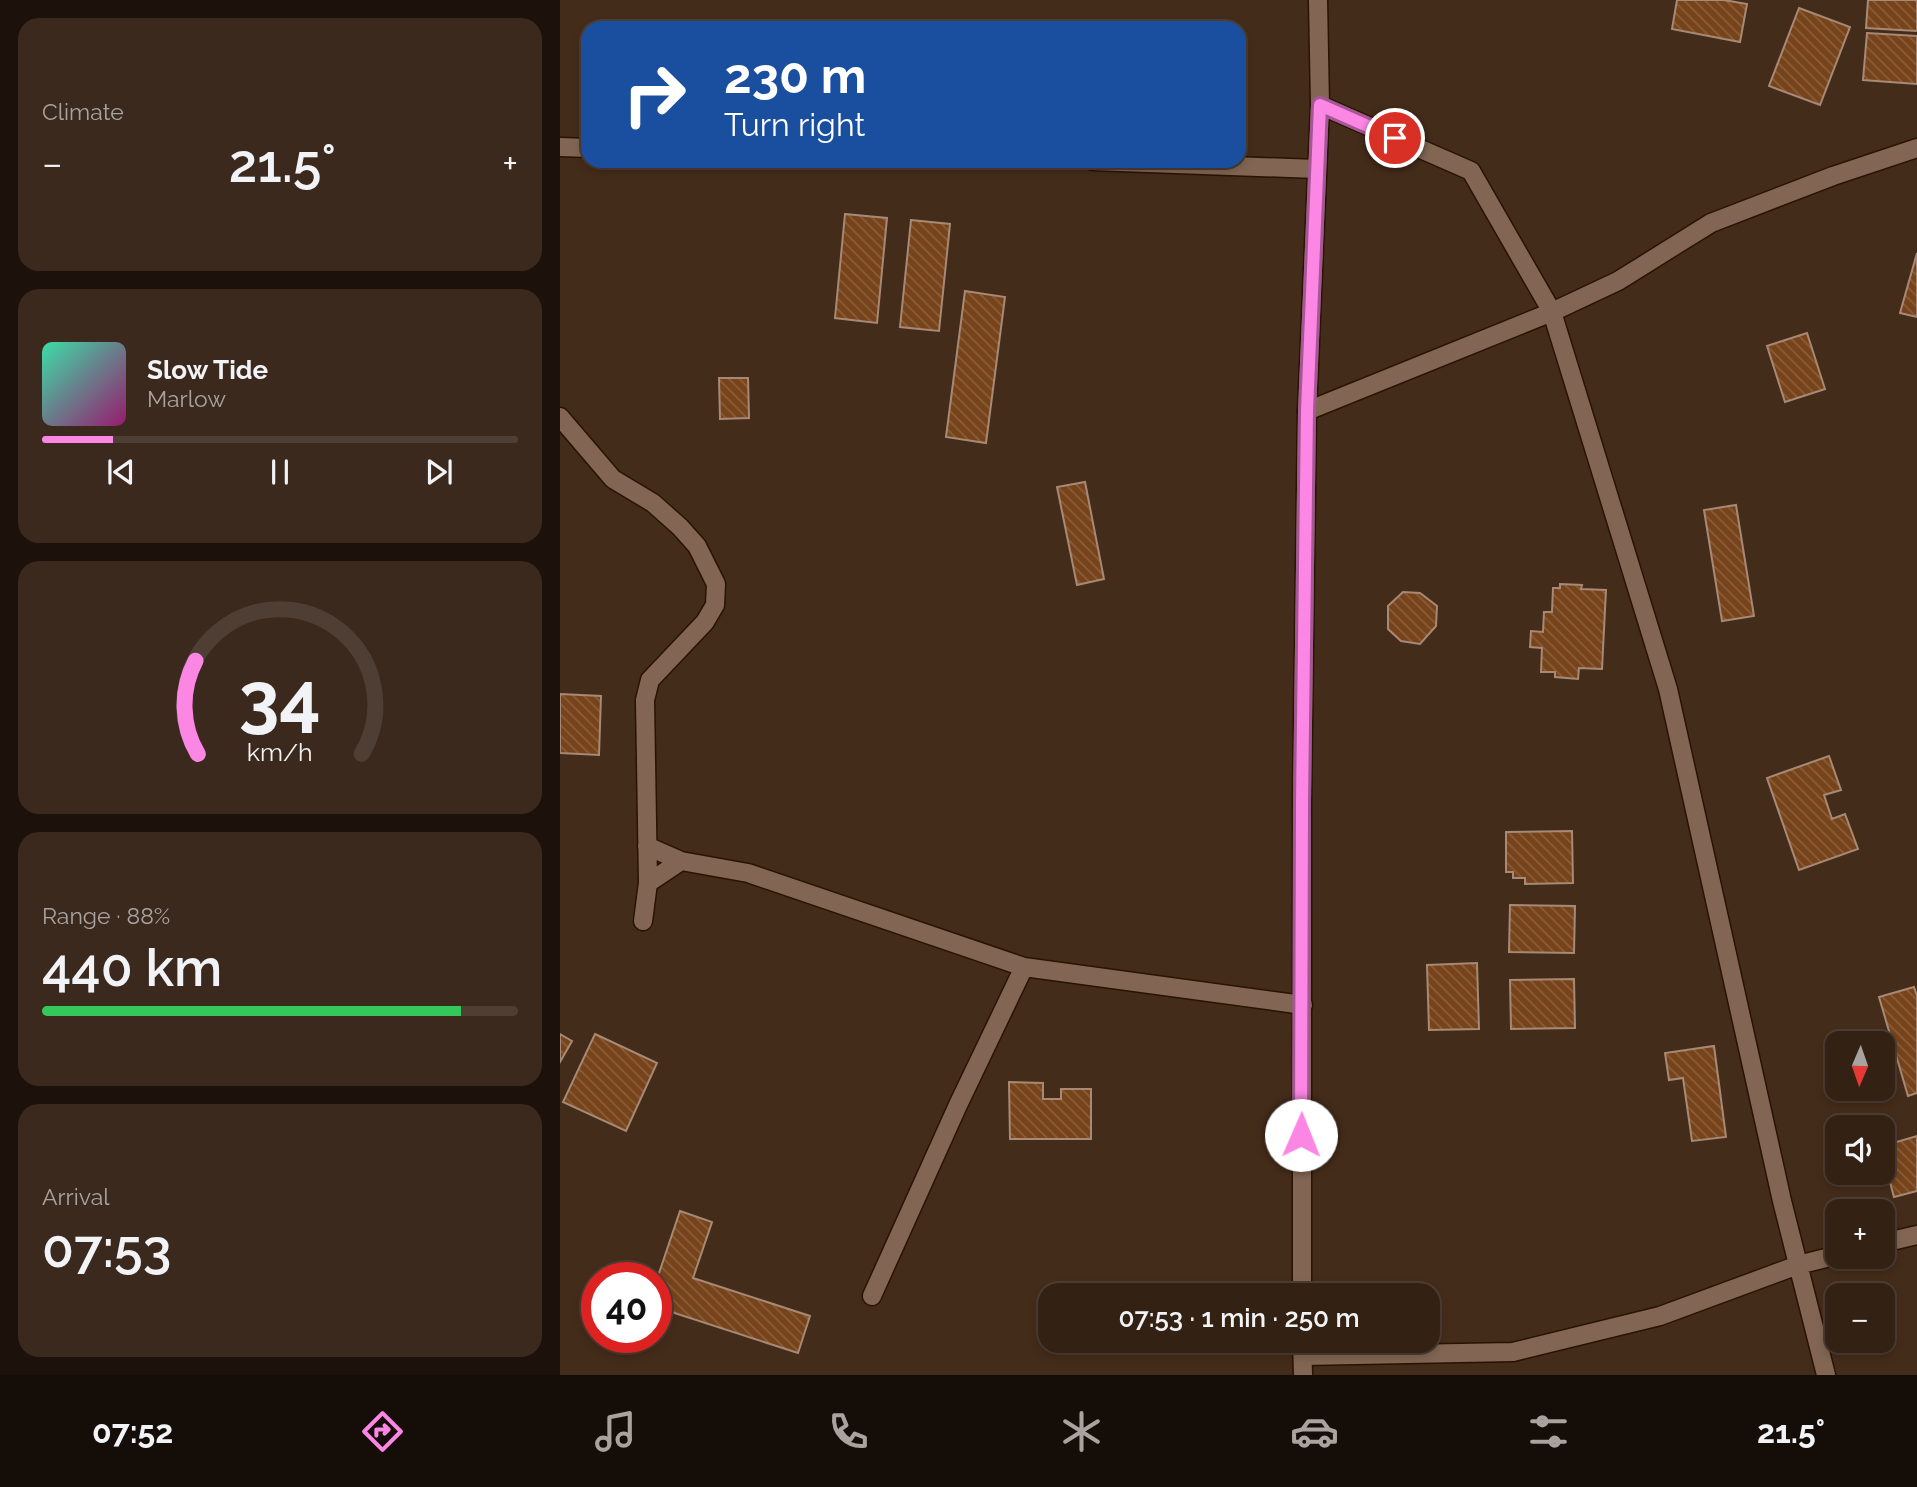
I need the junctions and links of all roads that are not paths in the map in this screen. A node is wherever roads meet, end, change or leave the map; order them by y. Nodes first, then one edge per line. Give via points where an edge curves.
1 (1318, 0) edge
2 (1320, 105) junction
3 (560, 147) edge
4 (581, 148) edge
5 (1917, 148) edge
6 (1246, 166) edge
7 (1317, 169) junction
8 (1552, 312) junction
9 (1307, 411) junction
10 (560, 418) edge
11 (648, 846) junction
12 (681, 861) junction
13 (648, 883) junction
14 (643, 920) dead end
15 (1024, 967) junction
16 (1303, 1005) junction
17 (1917, 1235) edge
18 (1895, 1240) edge
19 (1825, 1258) edge
20 (1798, 1265) junction
21 (1302, 1283) edge
22 (872, 1296) dead end
23 (1440, 1351) edge
24 (1302, 1353) edge
25 (1303, 1375) edge
26 (1826, 1375) edge

1 - 2 street
2 - 7 street
2 - 8 street via 1471,171
3 - 4 street
5 - 8 street via 1711,223 1618,281
6 - 7 street
7 - 9 street
8 - 9 street
8 - 20 street via 1668,689
9 - 16 street
10 - 11 street via 613,479 653,503 698,546 716,584 715,605 705,622 650,680 645,700
11 - 12 street
11 - 13 street
12 - 13 street
12 - 15 street via 748,873
13 - 14 street
15 - 16 street
15 - 22 street
16 - 21 street
17 - 18 street
19 - 20 street
20 - 23 street via 1660,1316 1513,1352
20 - 26 street
24 - 25 street

